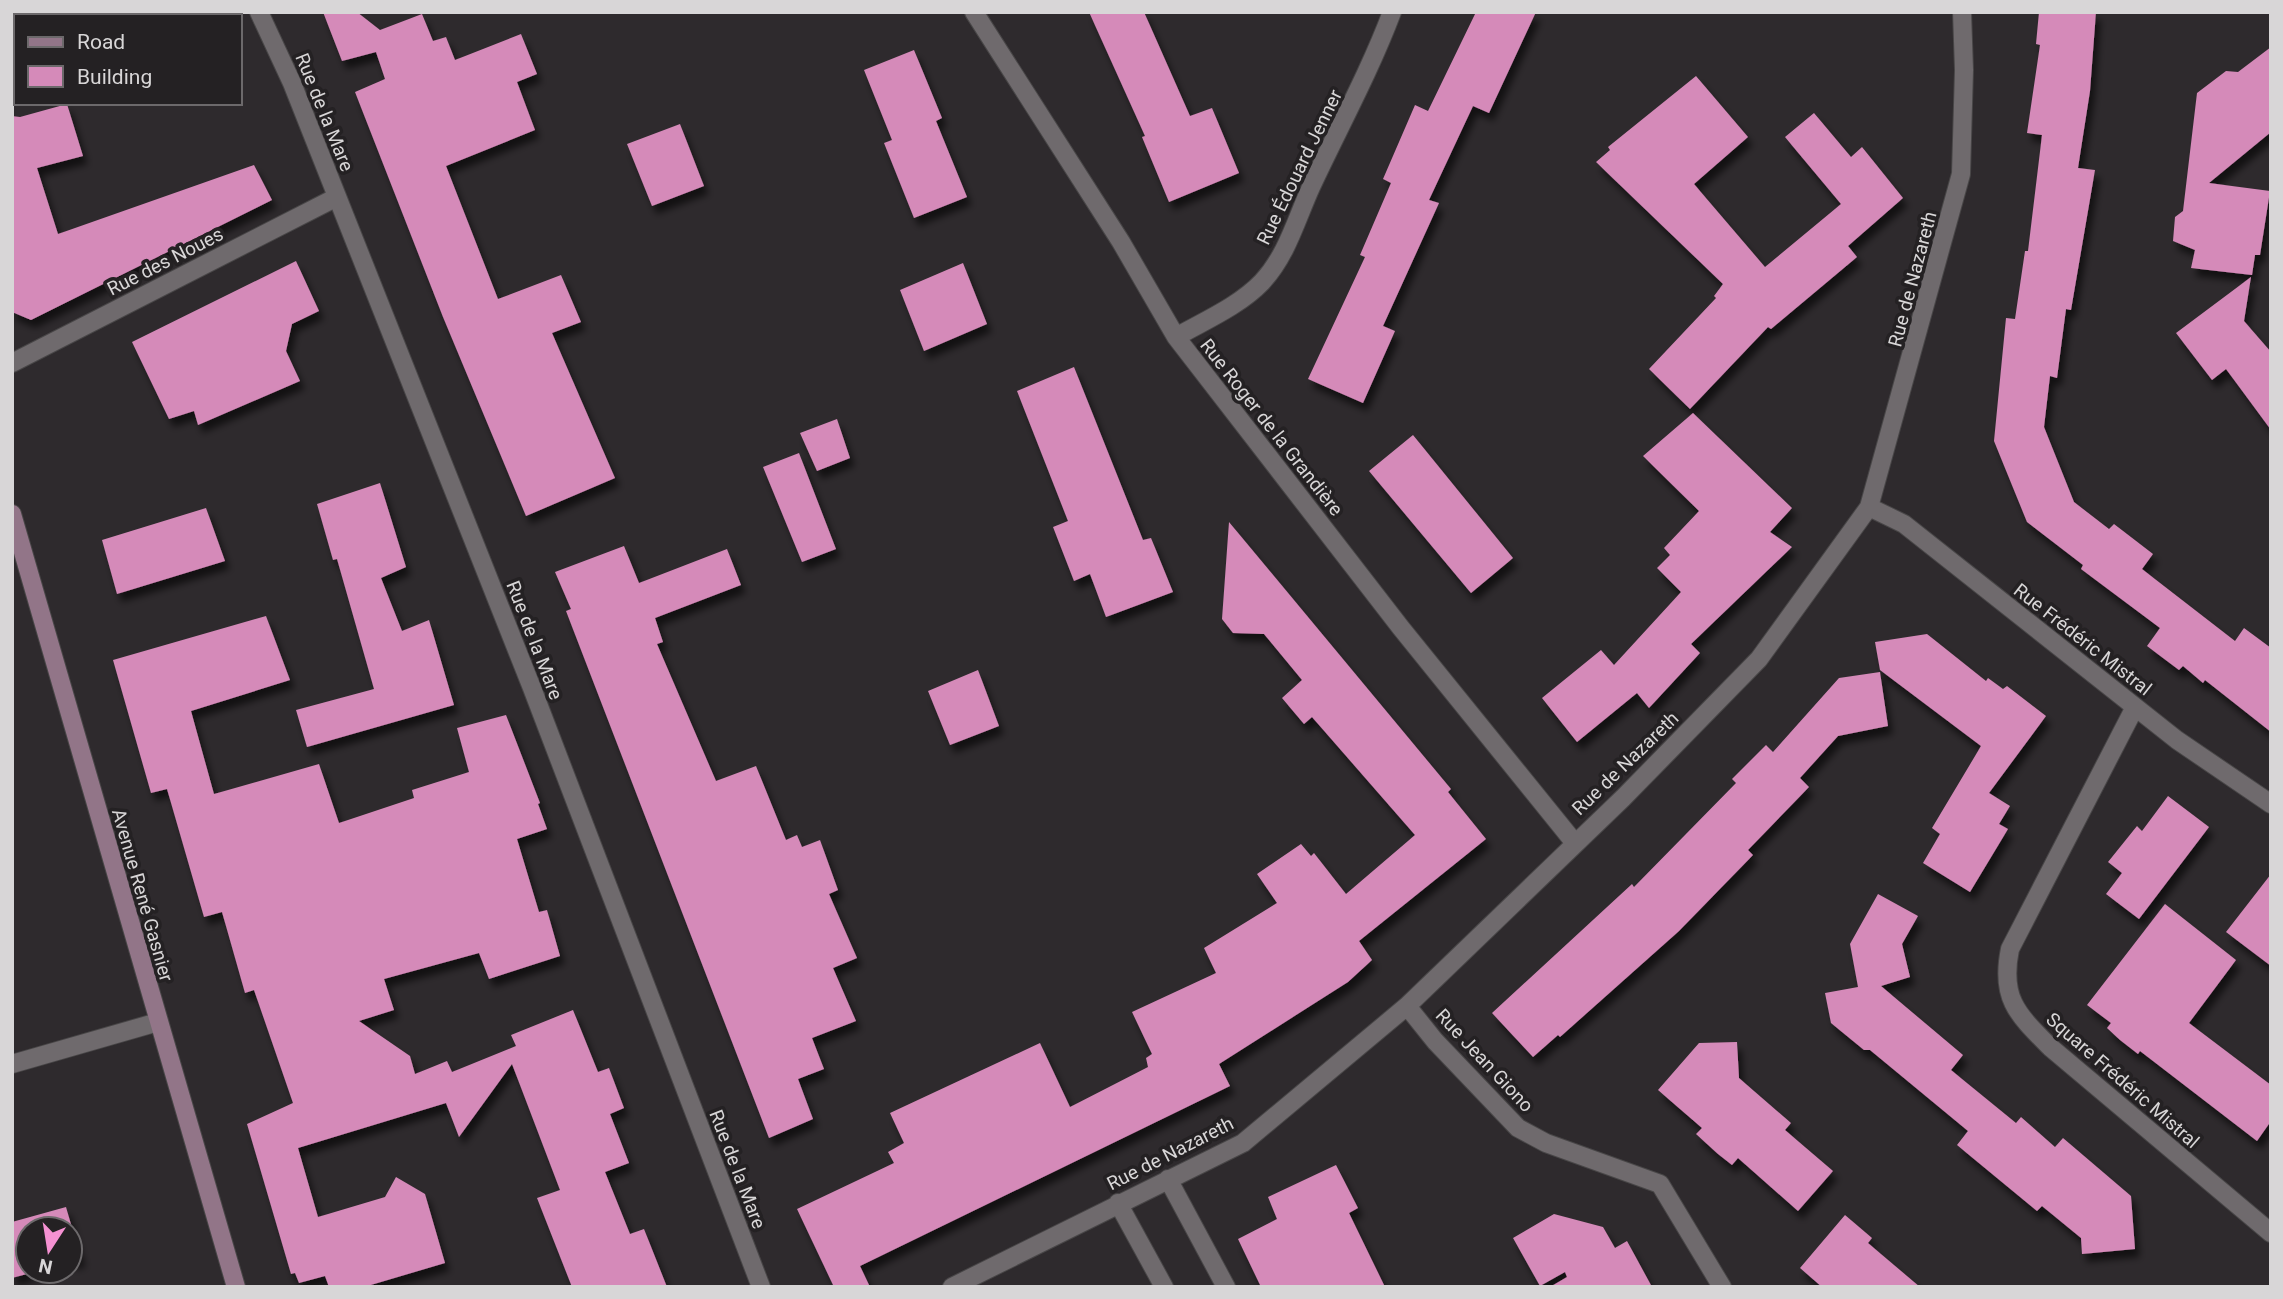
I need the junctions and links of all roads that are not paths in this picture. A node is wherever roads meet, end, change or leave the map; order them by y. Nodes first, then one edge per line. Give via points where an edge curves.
1 (259, 12) edge
2 (974, 12) edge
3 (1392, 12) edge
4 (1962, 12) edge
5 (337, 197) junction
6 (1176, 337) junction
7 (12, 363) edge
8 (1869, 507) junction
9 (12, 514) edge
10 (2135, 707) junction
11 (2271, 804) edge
12 (1574, 842) junction
13 (1407, 1006) junction
14 (158, 1022) junction
15 (12, 1064) edge
16 (1168, 1178) junction
17 (1118, 1203) junction
18 (2271, 1233) edge
19 (236, 1287) edge
20 (761, 1287) edge
21 (952, 1287) edge
22 (1164, 1287) edge
23 (1226, 1287) edge
24 (1722, 1287) edge

1 - 5 street, Rue de la Mare
2 - 6 street, Rue Roger de la Grandière
3 - 6 street, Rue Édouard Jenner via 1373,63 1282,254 1261,283
4 - 8 street, Rue de Nazareth via 1961,174
5 - 7 street, Rue des Noues
5 - 20 street, Rue de la Mare via 532,688
6 - 12 street, Rue Roger de la Grandière
8 - 10 street, Rue Frédéric Mistral via 1904,524
8 - 12 street, Rue de Nazareth via 1759,659
9 - 14 main road, Avenue René Gasnier
10 - 11 street, Rue Frédéric Mistral
10 - 18 street, Square Frédéric Mistral via 2010,949 2006,982 2010,1000 2050,1047
12 - 13 street, Rue de Nazareth
13 - 16 street, Rue de Nazareth via 1243,1143
13 - 24 street, Rue Jean Giono via 1518,1128 1546,1143 1660,1184
14 - 15 street
14 - 19 main road, Avenue René Gasnier
16 - 17 street, Rue de Nazareth
16 - 23 street
17 - 21 street, Rue de Nazareth
17 - 22 street

